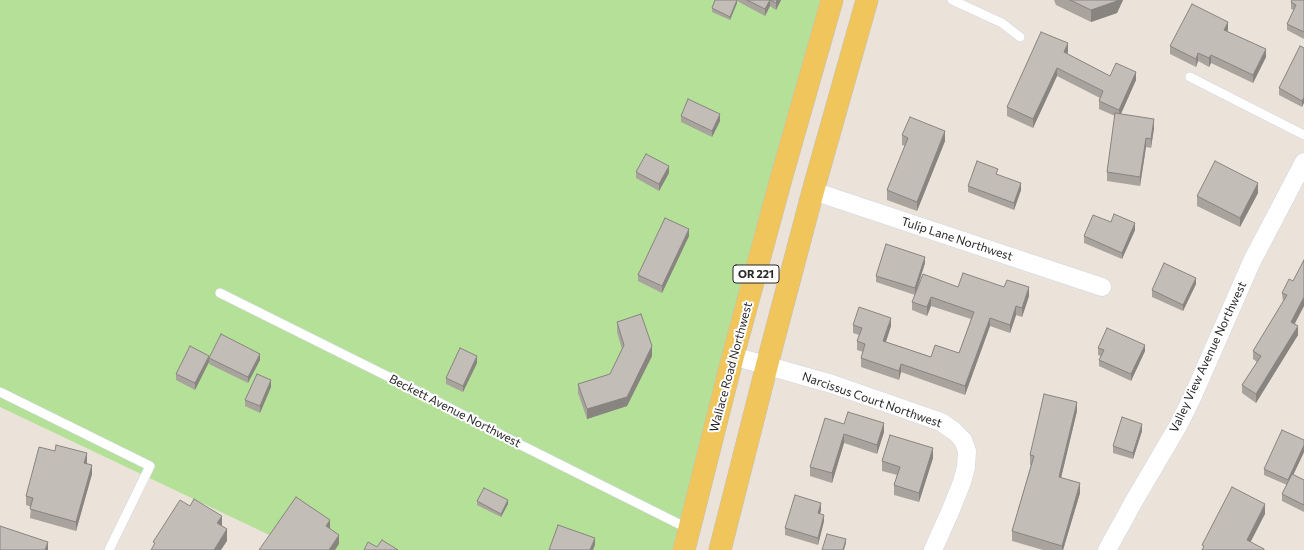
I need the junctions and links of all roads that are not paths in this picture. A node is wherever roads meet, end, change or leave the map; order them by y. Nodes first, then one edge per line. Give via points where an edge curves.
1 (832, 0) edge
2 (867, 0) edge
3 (952, 0) edge
4 (1020, 38) dead end
5 (1190, 77) dead end
6 (1304, 135) edge
7 (1304, 162) edge
8 (813, 192) junction
9 (1102, 287) dead end
10 (220, 293) dead end
11 (734, 356) junction
12 (766, 365) junction
13 (0, 392) edge
14 (690, 529) junction
15 (109, 550) edge
16 (684, 550) edge
17 (720, 550) edge
18 (933, 550) edge
19 (1107, 550) edge

1 - 11 main road, Wallace Road Northwest / OR 221
2 - 8 main road, OR 221
3 - 4 lane via 1002,23
5 - 6 lane
7 - 19 street, Valley View Avenue Northwest via 1252,260 1178,426
8 - 9 street, Tulip Lane Northwest
8 - 12 main road, OR 221
10 - 14 lane, Beckett Avenue Northwest
11 - 12 street, Narcissus Court Northwest
11 - 14 main road, Wallace Road Northwest / OR 221
12 - 17 main road, OR 221
12 - 18 street, Narcissus Court Northwest via 832,384 941,422 963,440 967,451 962,482
13 - 15 lane via 150,466
14 - 16 main road, Wallace Road Northwest / OR 221

